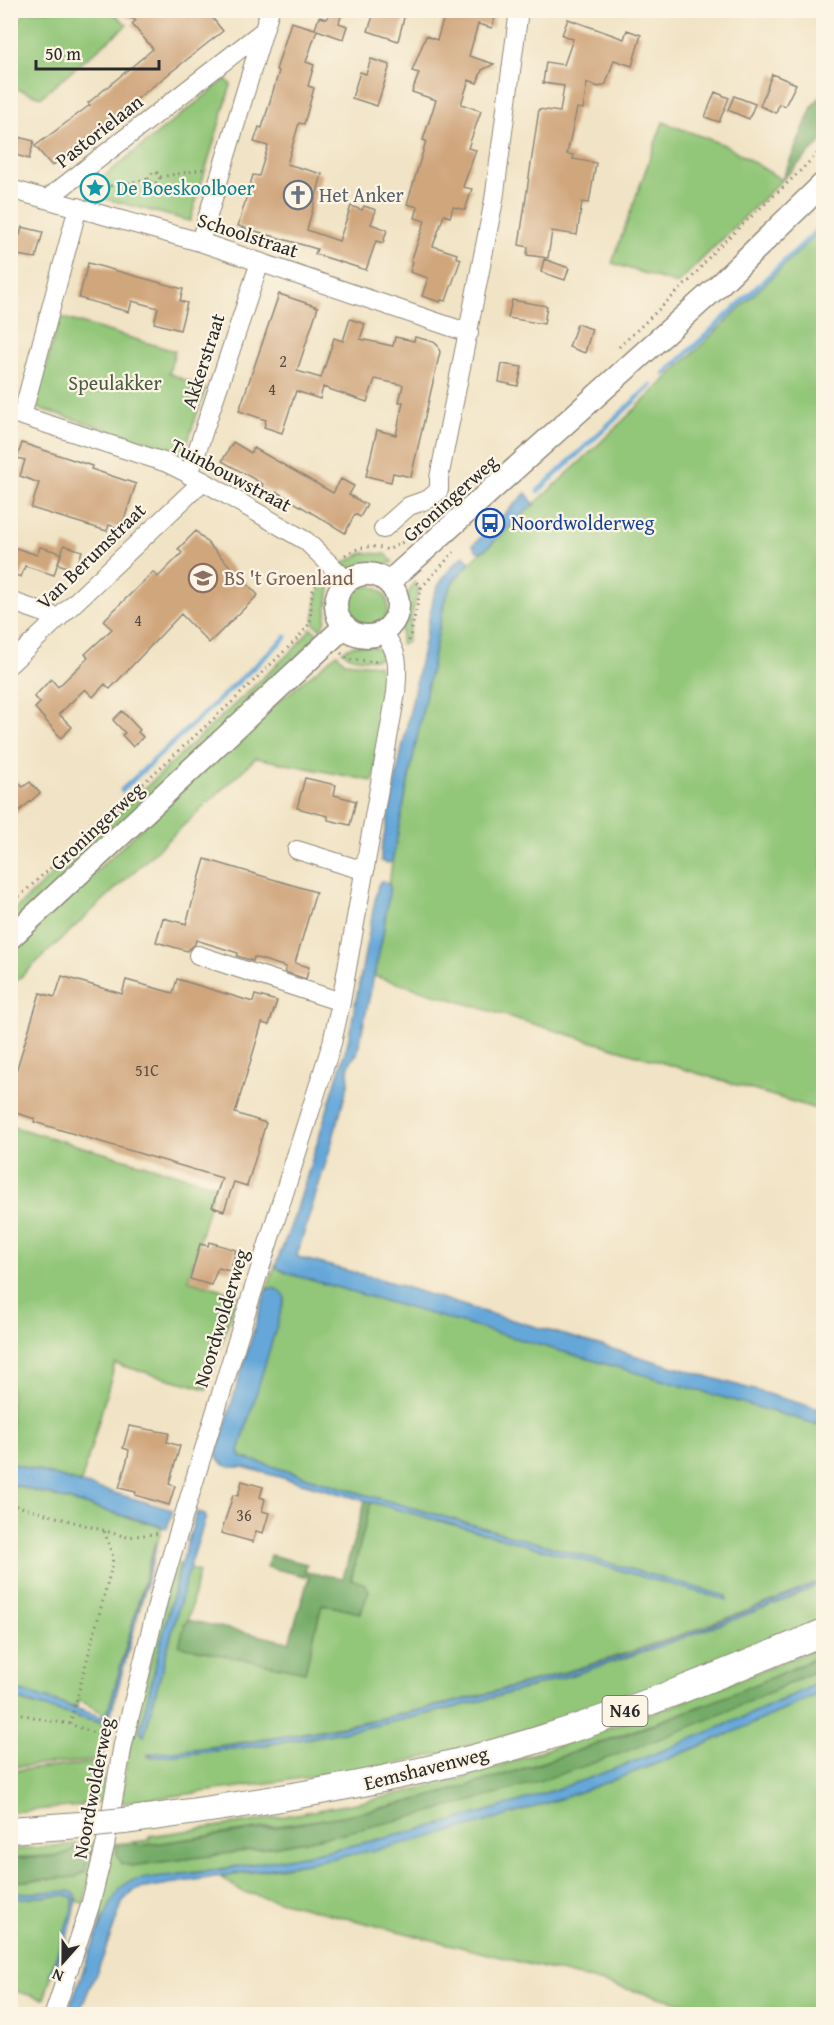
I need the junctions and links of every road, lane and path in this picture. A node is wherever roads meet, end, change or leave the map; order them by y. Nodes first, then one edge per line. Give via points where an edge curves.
1 (270, 10) edge
2 (519, 10) edge
3 (263, 31) junction
4 (824, 147) edge
5 (221, 171) junction
6 (160, 177) junction
7 (148, 179) junction
8 (824, 183) edge
9 (10, 189) edge
10 (47, 199) junction
11 (85, 209) junction
12 (200, 242) junction
13 (260, 262) junction
14 (469, 333) junction
15 (615, 351) dead end
16 (16, 414) edge
17 (196, 478) junction
18 (383, 529) dead end
19 (405, 541) dead end
20 (458, 547) dead end
21 (388, 550) junction
22 (329, 564) junction
23 (397, 575) junction
24 (347, 581) junction
25 (421, 588) junction
26 (10, 601) edge
27 (59, 618) junction
28 (345, 626) junction
29 (383, 632) junction
30 (395, 652) junction
31 (380, 663) dead end
32 (10, 664) edge
33 (297, 850) dead end
34 (365, 871) junction
35 (10, 905) edge
36 (10, 938) edge
37 (198, 955) dead end
38 (341, 1002) junction
39 (10, 1504) edge
40 (104, 1530) junction
41 (177, 1537) junction
42 (824, 1632) edge
43 (10, 1711) edge
44 (71, 1722) junction
45 (123, 1743) junction
46 (38, 1829) junction
47 (10, 1830) edge
48 (10, 1835) edge
49 (54, 2014) edge

1 - 3 street
2 - 14 street via 494,200
3 - 5 street
3 - 10 street, Pastorielaan
4 - 15 path
5 - 6 path via 206,168
5 - 12 street
6 - 7 path via 153,172
6 - 7 path via 154,184
7 - 11 path via 100,188
8 - 23 main road, Groningerweg via 716,288
9 - 10 street, Schoolstraat
10 - 11 street, Schoolstraat
11 - 12 street, Schoolstraat
11 - 16 street
12 - 13 street, Schoolstraat
13 - 14 street, Schoolstraat
13 - 17 street, Akkerstraat
14 - 18 street via 439,490 429,499 410,506
16 - 17 street, Tuinbouwstraat via 167,463
17 - 22 street, Tuinbouwstraat via 306,541
17 - 27 street, Van Berumstraat
19 - 21 path, Groningerweg
20 - 25 path
21 - 22 path, Groningerweg via 370,546 353,550
21 - 23 path
22 - 24 street, Tuinbouwstraat
22 - 35 path, Groningerweg via 312,592 310,623 300,636
23 - 24 main road via 355,576
23 - 25 path
23 - 29 main road via 397,614
24 - 28 main road via 336,603
25 - 30 path via 408,644
26 - 27 street
27 - 32 street, Van Berumstraat
28 - 29 main road via 356,634 370,636
28 - 36 main road, Groningerweg
29 - 30 street, Noordwolderweg
30 - 31 path
30 - 34 street, Noordwolderweg via 396,693
33 - 34 street
34 - 38 street, Noordwolderweg
37 - 38 street
38 - 41 street, Noordwolderweg via 332,1043
39 - 40 path
40 - 41 path via 127,1537 153,1532
40 - 44 path via 112,1566
41 - 45 street, Noordwolderweg
42 - 46 highway, Eemshavenweg / N46, bridge via 645,1704 522,1744 420,1771 242,1805
43 - 44 path
44 - 45 path
45 - 49 street, Noordwolderweg via 90,1906
46 - 47 highway, Eemshavenweg / N46
46 - 48 highway, N46

